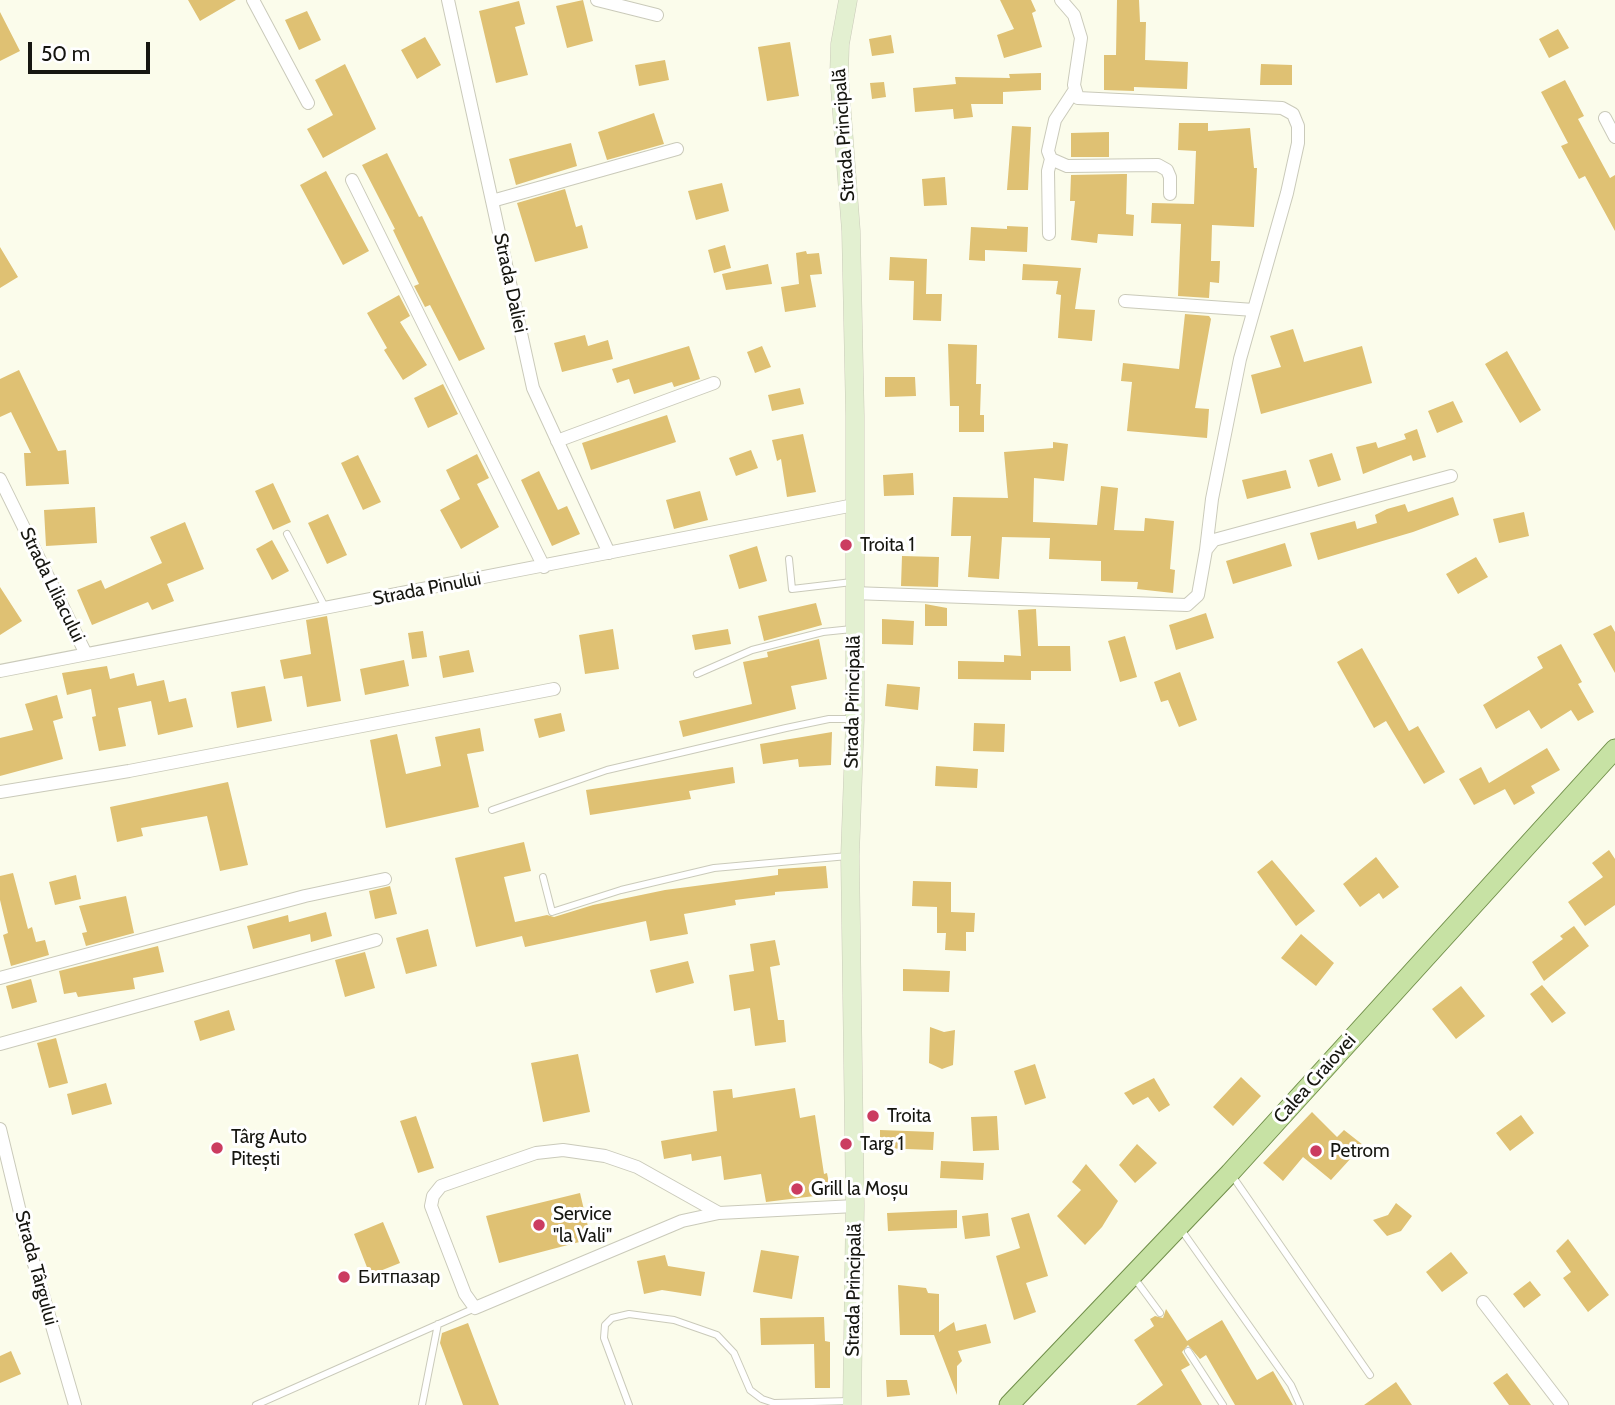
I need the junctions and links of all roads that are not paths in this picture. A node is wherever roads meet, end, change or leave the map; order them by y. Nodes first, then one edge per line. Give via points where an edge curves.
1 (253, 0) edge
2 (448, 0) edge
3 (597, 0) edge
4 (848, 0) edge
5 (1061, 0) edge
6 (657, 15) dead end
7 (1074, 91) junction
8 (308, 103) dead end
9 (1605, 118) dead end
10 (1615, 137) edge
11 (677, 149) dead end
12 (1051, 159) junction
13 (352, 180) dead end
14 (1170, 194) dead end
15 (492, 201) junction
16 (1049, 234) dead end
17 (1125, 301) dead end
18 (1254, 310) junction
19 (714, 383) dead end
20 (557, 441) junction
21 (1451, 476) dead end
22 (0, 480) edge
23 (855, 505) junction
24 (287, 534) dead end
25 (1206, 550) junction
26 (609, 553) junction
27 (789, 558) dead end
28 (544, 567) junction
29 (853, 587) junction
30 (326, 608) junction
31 (854, 629) junction
32 (86, 654) junction
33 (0, 671) edge
34 (697, 674) dead end
35 (554, 689) dead end
36 (855, 719) junction
37 (1615, 749) edge
38 (0, 792) edge
39 (492, 810) dead end
40 (850, 856) junction
41 (543, 877) dead end
42 (384, 879) dead end
43 (376, 940) dead end
44 (0, 978) edge
45 (0, 1044) edge
46 (0, 1129) edge
47 (1230, 1173) junction
48 (855, 1206) junction
49 (719, 1213) junction
50 (1179, 1226) junction
51 (1132, 1274) junction
52 (1483, 1302) dead end
53 (475, 1308) junction
54 (1160, 1313) dead end
55 (438, 1324) junction
56 (1188, 1352) dead end
57 (1370, 1375) dead end
58 (852, 1403) edge
59 (75, 1405) edge
60 (256, 1405) edge
61 (422, 1405) edge
62 (629, 1405) edge
63 (1009, 1405) edge
64 (1223, 1405) edge
65 (1300, 1405) edge
66 (1562, 1405) edge

1 - 8 street
2 - 15 street, Strada Daliei
3 - 6 street
4 - 23 main road, Strada Principală via 839,44 839,75 851,231
5 - 7 street via 1074,15 1081,38
7 - 12 street via 1055,120 1048,151
7 - 18 street via 1087,101 1251,105 1282,108 1293,114 1298,142
9 - 10 street
11 - 15 street
12 - 14 street via 1067,166 1158,165 1170,177
12 - 16 street
13 - 28 street
15 - 20 street, Strada Daliei via 533,388
17 - 18 street
18 - 25 street via 1240,359
19 - 20 street
20 - 26 street, Strada Daliei
21 - 25 street via 1214,540
22 - 32 street, Strada Liliacului
23 - 26 street, Strada Pinului
23 - 29 main road, Strada Principală
24 - 30 lane
25 - 29 street via 1198,595 1187,605
26 - 28 street, Strada Pinului
27 - 29 lane via 792,589
28 - 30 street, Strada Pinului
29 - 31 main road, Strada Principală
30 - 32 street, Strada Pinului
31 - 34 lane via 752,650
31 - 36 main road, Strada Principală
32 - 33 street, Strada Pinului
35 - 38 street
36 - 39 lane via 808,724 607,770
36 - 40 main road, Strada Principală
37 - 47 main road, Calea Craiovei
40 - 41 lane via 714,868 552,912
40 - 48 main road, Strada Principală
42 - 44 street
43 - 45 street
46 - 59 street, Strada Târgului
47 - 50 main road, Calea Craiovei
47 - 57 lane
48 - 49 street
48 - 58 main road, Strada Principală
49 - 53 street via 682,1221
49 - 53 street via 637,1167 605,1156 563,1150 536,1153 441,1186 431,1206 465,1294
50 - 51 main road, Calea Craiovei
50 - 65 lane via 1291,1385
51 - 54 lane
51 - 63 main road, Calea Craiovei
52 - 66 street
53 - 55 lane
55 - 60 lane
55 - 61 lane
56 - 64 lane
58 - 62 lane via 762,1399 750,1390 734,1353 717,1335 674,1320 629,1314 612,1318 605,1325 604,1338

